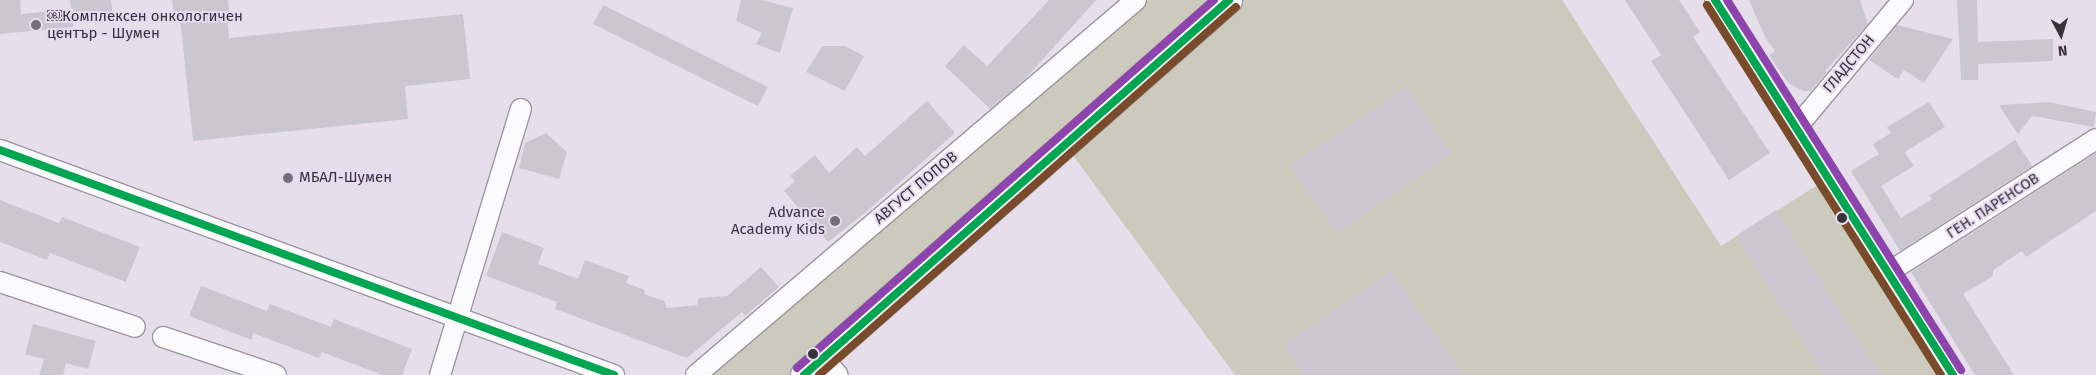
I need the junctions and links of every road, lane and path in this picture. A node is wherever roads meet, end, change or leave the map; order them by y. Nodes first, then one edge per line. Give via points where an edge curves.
1 (1136, 0) edge
2 (1229, 0) edge
3 (1715, 0) edge
4 (1903, 0) edge
5 (521, 109) dead end
6 (1796, 128) junction
7 (2096, 139) edge
8 (0, 150) edge
9 (1889, 272) junction
10 (0, 282) edge
11 (458, 319) junction
12 (135, 327) dead end
13 (162, 337) dead end
14 (821, 369) edge
15 (276, 375) edge
16 (440, 375) edge
17 (614, 375) edge
18 (696, 375) edge
19 (1953, 375) edge

1 - 18 street, АВГУСТ ПОПОВ
2 - 14 street
3 - 6 street
4 - 6 street, ГЛАДСТОН
5 - 11 street
6 - 9 street
7 - 9 street, ГЕН. ПАРЕНСОВ
8 - 11 street
9 - 19 street
10 - 12 street
11 - 16 street
11 - 17 street
13 - 15 street

